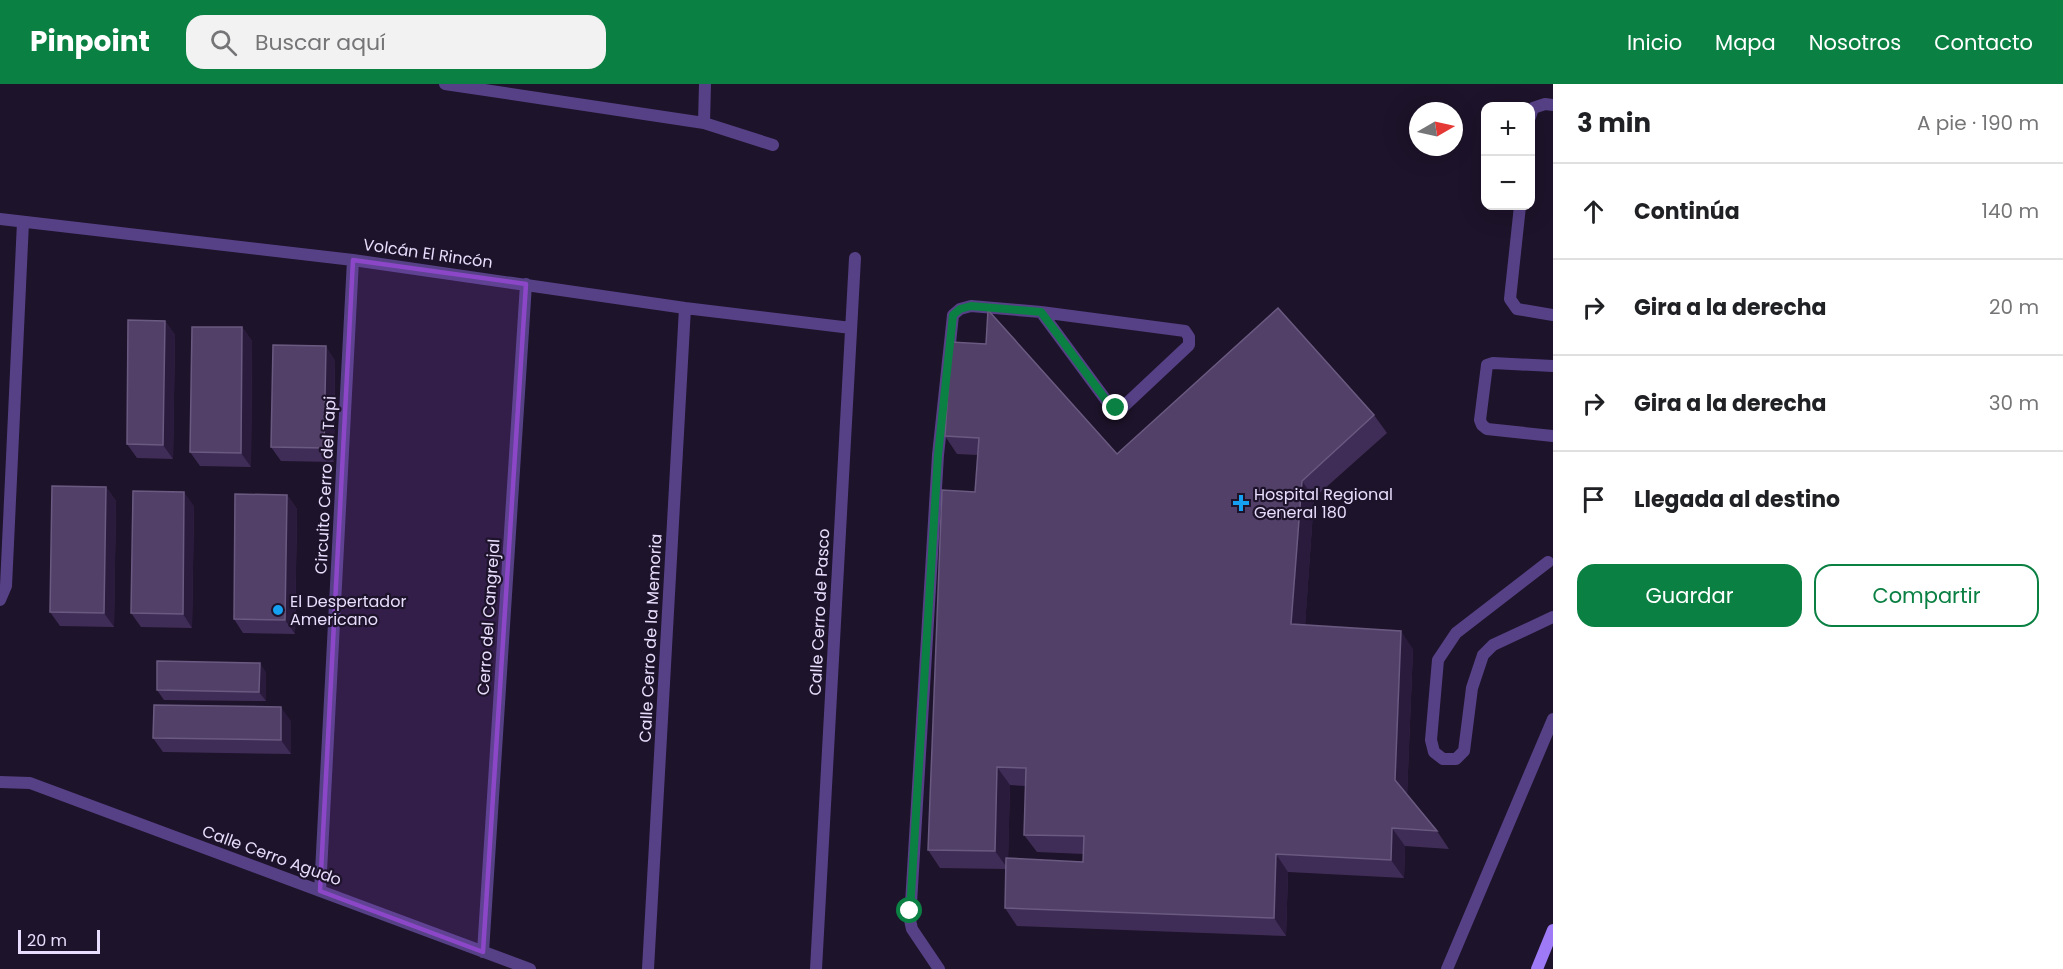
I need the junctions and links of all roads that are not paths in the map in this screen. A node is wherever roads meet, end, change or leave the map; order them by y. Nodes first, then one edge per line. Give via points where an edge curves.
1 (445, 84) edge
2 (705, 84) edge
3 (1553, 105) edge
4 (1535, 107) edge
5 (704, 123) junction
6 (773, 145) dead end
7 (1520, 210) edge
8 (0, 219) edge
9 (23, 222) junction
10 (855, 258) dead end
11 (353, 260) junction
12 (526, 284) junction
13 (685, 308) junction
14 (1041, 312) junction
15 (1553, 315) edge
16 (851, 328) junction
17 (1553, 366) edge
18 (1553, 436) edge
19 (1548, 562) dead end
20 (0, 600) edge
21 (1553, 617) edge
22 (1553, 719) edge
23 (0, 782) edge
24 (320, 891) junction
25 (1553, 930) edge
26 (483, 952) junction
27 (530, 969) edge
28 (648, 969) edge
29 (816, 969) edge
30 (939, 969) edge
31 (1448, 969) edge
32 (1537, 969) edge

1 - 5 street
2 - 5 street
3 - 4 street
5 - 6 street
7 - 15 street via 1510,299 1517,309
8 - 9 street, Volcán El Rincón
9 - 11 street, Volcán El Rincón
9 - 20 street via 6,586
10 - 16 street, Calle Cerro de Pasco
11 - 12 street, Volcán El Rincón
11 - 24 street, Circuito Cerro del Tapi
12 - 13 street, Volcán El Rincón
12 - 26 street, Cerro del Cangrejal
13 - 16 street, Volcán El Rincón
13 - 28 street, Calle Cerro de la Memoria
14 - 14 street via 1185,331 1189,345 1124,406 1116,408 1109,404
14 - 30 street via 971,306 953,315 938,455 910,920
16 - 29 street, Calle Cerro de Pasco
17 - 18 street via 1487,365 1480,420 1487,429
19 - 21 street via 1456,633 1437,660 1431,740 1434,752 1443,759 1456,759 1464,752 1472,688 1483,655 1493,645
22 - 31 street
23 - 24 street, Calle Cerro Agudo via 30,783
24 - 26 street, Calle Cerro Agudo
25 - 32 main road
26 - 27 street, Calle Cerro Agudo

